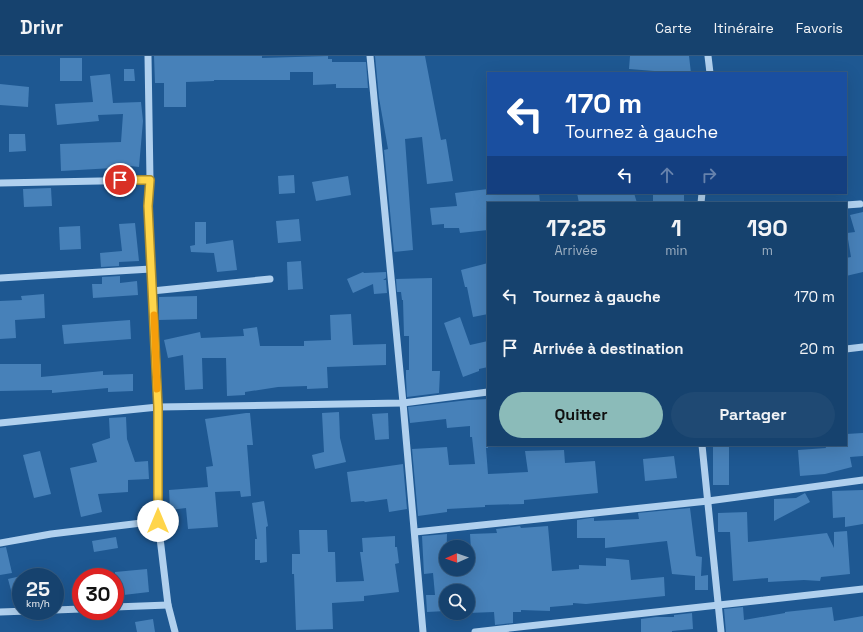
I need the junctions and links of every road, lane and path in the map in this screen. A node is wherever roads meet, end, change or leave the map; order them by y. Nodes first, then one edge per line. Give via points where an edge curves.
1 (148, 56) edge
2 (370, 56) edge
3 (708, 56) edge
4 (710, 72) edge
5 (150, 180) junction
6 (0, 182) edge
7 (860, 204) dead end
8 (847, 205) edge
9 (152, 269) junction
10 (0, 278) edge
11 (270, 279) dead end
12 (152, 291) junction
13 (863, 347) edge
14 (847, 349) edge
15 (487, 392) edge
16 (403, 403) junction
17 (158, 407) junction
18 (0, 423) edge
19 (702, 446) edge
20 (863, 480) edge
21 (708, 501) junction
22 (158, 521) junction
23 (415, 532) junction
24 (0, 543) edge
25 (863, 589) edge
26 (168, 605) junction
27 (717, 606) junction
28 (124, 607) edge
29 (0, 612) edge
30 (12, 612) edge
31 (175, 632) edge
32 (423, 632) edge
33 (475, 632) edge
34 (721, 632) edge

1 - 5 street
2 - 16 street
3 - 4 street
5 - 6 street
5 - 9 street via 148,206
7 - 8 street
9 - 10 street
9 - 12 street
11 - 12 street
12 - 17 street
13 - 14 street
15 - 16 street
16 - 17 street
16 - 23 street
17 - 18 street
17 - 22 street
19 - 21 street
20 - 21 street
21 - 23 street
21 - 27 street
22 - 24 street
22 - 26 street
23 - 32 street
25 - 27 street
26 - 28 street
26 - 31 street
27 - 33 street
27 - 34 street
29 - 30 street

